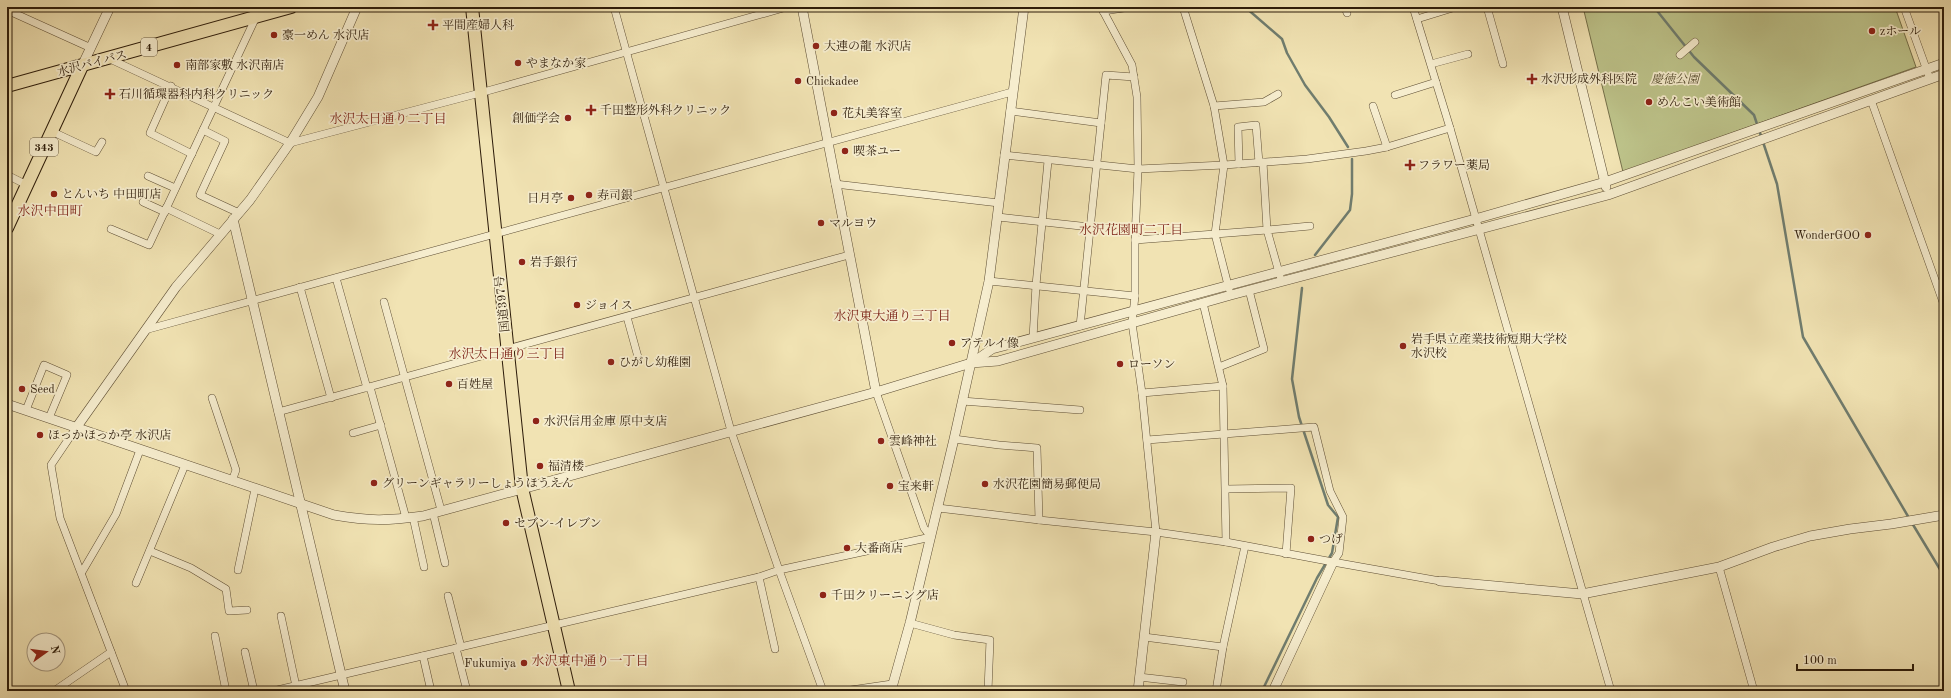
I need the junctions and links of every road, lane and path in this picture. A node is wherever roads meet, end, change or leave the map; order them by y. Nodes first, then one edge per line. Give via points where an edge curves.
1 (110, 7) edge
2 (291, 7) edge
3 (357, 7) edge
4 (472, 7) edge
5 (614, 7) edge
6 (787, 7) edge
7 (802, 7) edge
8 (1024, 7) edge
9 (1131, 7) edge
10 (1183, 7) edge
11 (1413, 7) edge
12 (1456, 7) edge
13 (1487, 7) edge
14 (1562, 7) edge
15 (1904, 7) edge
16 (1102, 9) edge
17 (7, 10) edge
18 (256, 17) junction
19 (1417, 19) junction
20 (1693, 44) dead end
21 (91, 48) junction
22 (626, 52) junction
23 (1468, 54) dead end
24 (1682, 54) dead end
25 (110, 59) junction
26 (1944, 63) edge
27 (1430, 64) junction
28 (1503, 64) dead end
29 (82, 66) junction
30 (1926, 69) junction
31 (1944, 74) edge
32 (1134, 77) junction
33 (1930, 79) junction
34 (1436, 82) junction
35 (7, 86) edge
36 (171, 86) junction
37 (1012, 92) junction
38 (480, 93) junction
39 (1278, 94) dead end
40 (1395, 96) dead end
41 (1871, 100) junction
42 (1214, 106) junction
43 (1373, 106) dead end
44 (214, 107) junction
45 (1010, 111) junction
46 (1101, 123) junction
47 (1450, 128) junction
48 (203, 130) junction
49 (51, 131) junction
50 (102, 142) dead end
51 (828, 142) junction
52 (290, 143) junction
53 (1387, 147) junction
54 (192, 154) junction
55 (1004, 155) junction
56 (1048, 161) junction
57 (1261, 162) junction
58 (1239, 164) junction
59 (1098, 165) junction
60 (1224, 165) junction
61 (1138, 169) junction
62 (7, 175) edge
63 (148, 176) dead end
64 (1605, 182) junction
65 (835, 184) junction
66 (27, 185) junction
67 (663, 187) junction
68 (176, 188) junction
69 (1608, 195) junction
70 (143, 202) dead end
71 (999, 203) junction
72 (165, 210) junction
73 (236, 216) junction
74 (998, 217) junction
75 (1475, 219) junction
76 (1042, 223) junction
77 (1310, 226) dead end
78 (7, 228) edge
79 (1090, 228) junction
80 (111, 229) dead end
81 (1478, 229) junction
82 (1267, 230) junction
83 (220, 234) junction
84 (1215, 234) junction
85 (494, 235) junction
86 (1136, 236) junction
87 (849, 255) junction
88 (1279, 272) junction
89 (336, 278) junction
90 (989, 281) junction
91 (1282, 282) junction
92 (1036, 285) junction
93 (300, 288) junction
94 (1084, 290) junction
95 (1249, 290) junction
96 (1229, 291) junction
97 (1135, 296) junction
98 (694, 297) junction
99 (252, 301) junction
100 (384, 302) dead end
101 (1203, 304) junction
102 (1944, 305) edge
103 (1134, 312) junction
104 (627, 317) junction
105 (1132, 323) junction
106 (1080, 326) junction
107 (146, 330) junction
108 (1033, 338) junction
109 (506, 350) junction
110 (638, 357) dead end
111 (971, 363) junction
112 (1219, 367) junction
113 (404, 378) junction
114 (1223, 386) junction
115 (369, 388) junction
116 (876, 392) junction
117 (1142, 393) junction
118 (212, 398) dead end
119 (331, 398) junction
120 (962, 402) junction
121 (7, 404) edge
122 (26, 410) junction
123 (1080, 410) dead end
124 (278, 412) junction
125 (49, 418) junction
126 (380, 425) junction
127 (76, 428) junction
128 (731, 431) junction
129 (353, 433) dead end
130 (1225, 433) junction
131 (954, 439) junction
132 (1147, 440) junction
133 (140, 450) junction
134 (185, 465) junction
135 (232, 481) junction
136 (522, 488) junction
137 (255, 489) junction
138 (1226, 489) junction
139 (300, 505) junction
140 (938, 508) junction
141 (437, 512) junction
142 (1944, 515) edge
143 (409, 518) junction
144 (1039, 520) junction
145 (1156, 532) junction
146 (931, 537) junction
147 (1226, 542) junction
148 (1245, 546) junction
149 (150, 551) junction
150 (1286, 554) junction
151 (1333, 562) junction
152 (445, 563) dead end
153 (1719, 567) junction
154 (424, 568) dead end
155 (238, 570) dead end
156 (779, 570) junction
157 (82, 572) junction
158 (760, 577) junction
159 (1440, 581) joint
160 (136, 583) dead end
161 (1582, 594) junction
162 (448, 596) dead end
163 (247, 610) dead end
164 (281, 616) dead end
165 (910, 623) junction
166 (554, 625) junction
167 (215, 636) dead end
168 (1144, 637) junction
169 (459, 647) junction
170 (1223, 647) junction
171 (775, 648) dead end
172 (111, 652) junction
173 (246, 652) dead end
174 (423, 656) junction
175 (341, 675) junction
176 (1139, 677) junction
177 (1183, 682) dead end
178 (891, 687) edge
179 (297, 688) edge
180 (57, 689) dead end
181 (126, 691) edge
182 (226, 691) edge
183 (254, 691) edge
184 (273, 691) edge
185 (344, 691) edge
186 (431, 691) edge
187 (467, 691) edge
188 (569, 691) edge
189 (823, 691) edge
190 (844, 691) edge
191 (988, 691) edge
192 (1138, 691) edge
193 (1216, 691) edge
194 (1273, 691) edge
195 (1611, 691) edge
196 (1754, 691) edge

1 - 21 street
2 - 18 highway, 水沢バイパス / 4
3 - 52 street via 318,97
4 - 38 highway, 国道397号
5 - 22 street
6 - 22 street
7 - 51 street
8 - 37 street
9 - 16 street
10 - 42 street
11 - 19 street
12 - 19 street
13 - 28 street
14 - 64 street
15 - 30 street
16 - 32 street via 1132,65
17 - 21 street
18 - 25 highway, 水沢バイパス / 4
18 - 44 street
19 - 27 street
20 - 24 street
21 - 29 street
22 - 38 street
22 - 67 street
23 - 27 street
25 - 29 highway, 水沢バイパス / 4
25 - 36 street
26 - 30 street
27 - 34 street
29 - 35 highway, 水沢バイパス / 4
29 - 49 highway, 343
30 - 33 street
30 - 64 street
31 - 33 street
32 - 46 street via 1106,75
32 - 61 street via 1137,97
33 - 41 street
34 - 40 street
34 - 47 street
36 - 44 street
36 - 54 street via 150,133
37 - 45 street
37 - 51 street
38 - 52 street
38 - 85 highway, 国道397号
39 - 42 street via 1264,102
41 - 69 street
41 - 102 street
42 - 60 street
43 - 53 street
44 - 48 street
44 - 52 street
45 - 46 street
45 - 55 street
46 - 59 street
47 - 53 street
47 - 75 street
48 - 54 street
48 - 73 street via 225,141 200,195
49 - 50 street via 96,152
49 - 66 highway, 343
51 - 65 street
51 - 67 street
52 - 73 street
53 - 57 street via 1307,159
54 - 68 street
55 - 56 street
55 - 71 street
56 - 59 street
56 - 76 street
57 - 58 street
57 - 58 street via 1256,125 1238,127
57 - 82 street
58 - 60 street
59 - 61 street
59 - 79 street
60 - 61 street
60 - 84 street
61 - 86 street
62 - 66 street
63 - 68 street
64 - 69 street
64 - 75 street
65 - 71 street
65 - 87 street
66 - 78 highway, 343
67 - 85 street
67 - 98 street
68 - 72 street
69 - 81 street
70 - 72 street
71 - 74 street
72 - 80 street via 149,245
72 - 83 street
73 - 83 street
73 - 99 street
74 - 76 street
74 - 90 street
75 - 81 street
75 - 88 street
76 - 79 street
76 - 92 street
77 - 82 street
79 - 86 street
79 - 94 street
81 - 91 street
81 - 161 street
82 - 84 street
82 - 88 street
83 - 107 street via 176,287
84 - 86 street
84 - 96 street
85 - 89 street
85 - 109 highway, 国道397号
86 - 97 street
87 - 98 street
87 - 116 street
88 - 91 street
88 - 96 street
89 - 93 street
89 - 115 street
90 - 92 street
90 - 111 street
91 - 95 street
92 - 94 street
92 - 108 street
93 - 99 street
93 - 119 street
94 - 97 street
94 - 106 street
95 - 96 street
95 - 112 street via 1264,349
96 - 101 street
96 - 103 street
97 - 103 street
98 - 104 street
98 - 128 street
99 - 107 street
99 - 124 street
100 - 113 street
101 - 105 street
101 - 112 street
103 - 105 street
103 - 106 street
104 - 109 street
104 - 110 street
105 - 111 street via 998,361
105 - 117 street
106 - 108 street
107 - 127 street
108 - 111 street via 992,349
109 - 113 street
109 - 136 highway, 国道397号
111 - 116 street
111 - 120 street
112 - 114 street
113 - 115 street
113 - 141 street
114 - 117 street
114 - 130 street
115 - 119 street
115 - 126 street
116 - 128 street
116 - 146 street via 924,528
117 - 132 street
118 - 135 street via 236,470
119 - 124 street
120 - 123 street
120 - 131 street
121 - 122 street
122 - 125 street
122 - 125 street via 44,366 67,375
124 - 139 street
125 - 127 street
126 - 129 street
126 - 143 street
127 - 133 street
127 - 157 street via 51,465 60,518
128 - 136 street
128 - 156 street
130 - 132 street
130 - 138 street
130 - 151 street via 1314,426 1330,491 1344,517 1339,553
131 - 140 street
131 - 144 street via 1037,448
132 - 145 street
133 - 134 street
133 - 157 street via 116,514
134 - 135 street
134 - 149 street
135 - 137 street
136 - 141 street
136 - 166 highway, 国道397号
137 - 139 street
137 - 155 street
138 - 147 street
138 - 150 street via 1291,488
139 - 143 street via 367,521
139 - 175 street
140 - 144 street
140 - 146 street
141 - 143 street
141 - 152 street
142 - 153 street via 1810,536
143 - 154 street
144 - 145 street
145 - 147 street
145 - 168 street
146 - 156 street
146 - 165 street
147 - 148 street
148 - 150 street
148 - 170 street
149 - 160 street
149 - 163 street via 191,568 226,589 229,611
150 - 151 street
151 - 159 street
151 - 194 street
153 - 161 street
153 - 196 street
156 - 158 street
156 - 189 street
157 - 172 street
158 - 166 street
158 - 171 street
159 - 161 street
161 - 195 street
162 - 169 street
164 - 179 street
165 - 178 street
165 - 191 street via 954,635 990,640
166 - 169 street
166 - 188 highway, 国道397号
167 - 182 street
168 - 170 street
168 - 176 street
169 - 174 street
169 - 187 street
170 - 193 street
172 - 180 street
172 - 181 street
173 - 183 street
174 - 175 street
174 - 186 street
175 - 179 street
175 - 185 street
176 - 177 street
176 - 192 street
178 - 190 street
179 - 184 street

